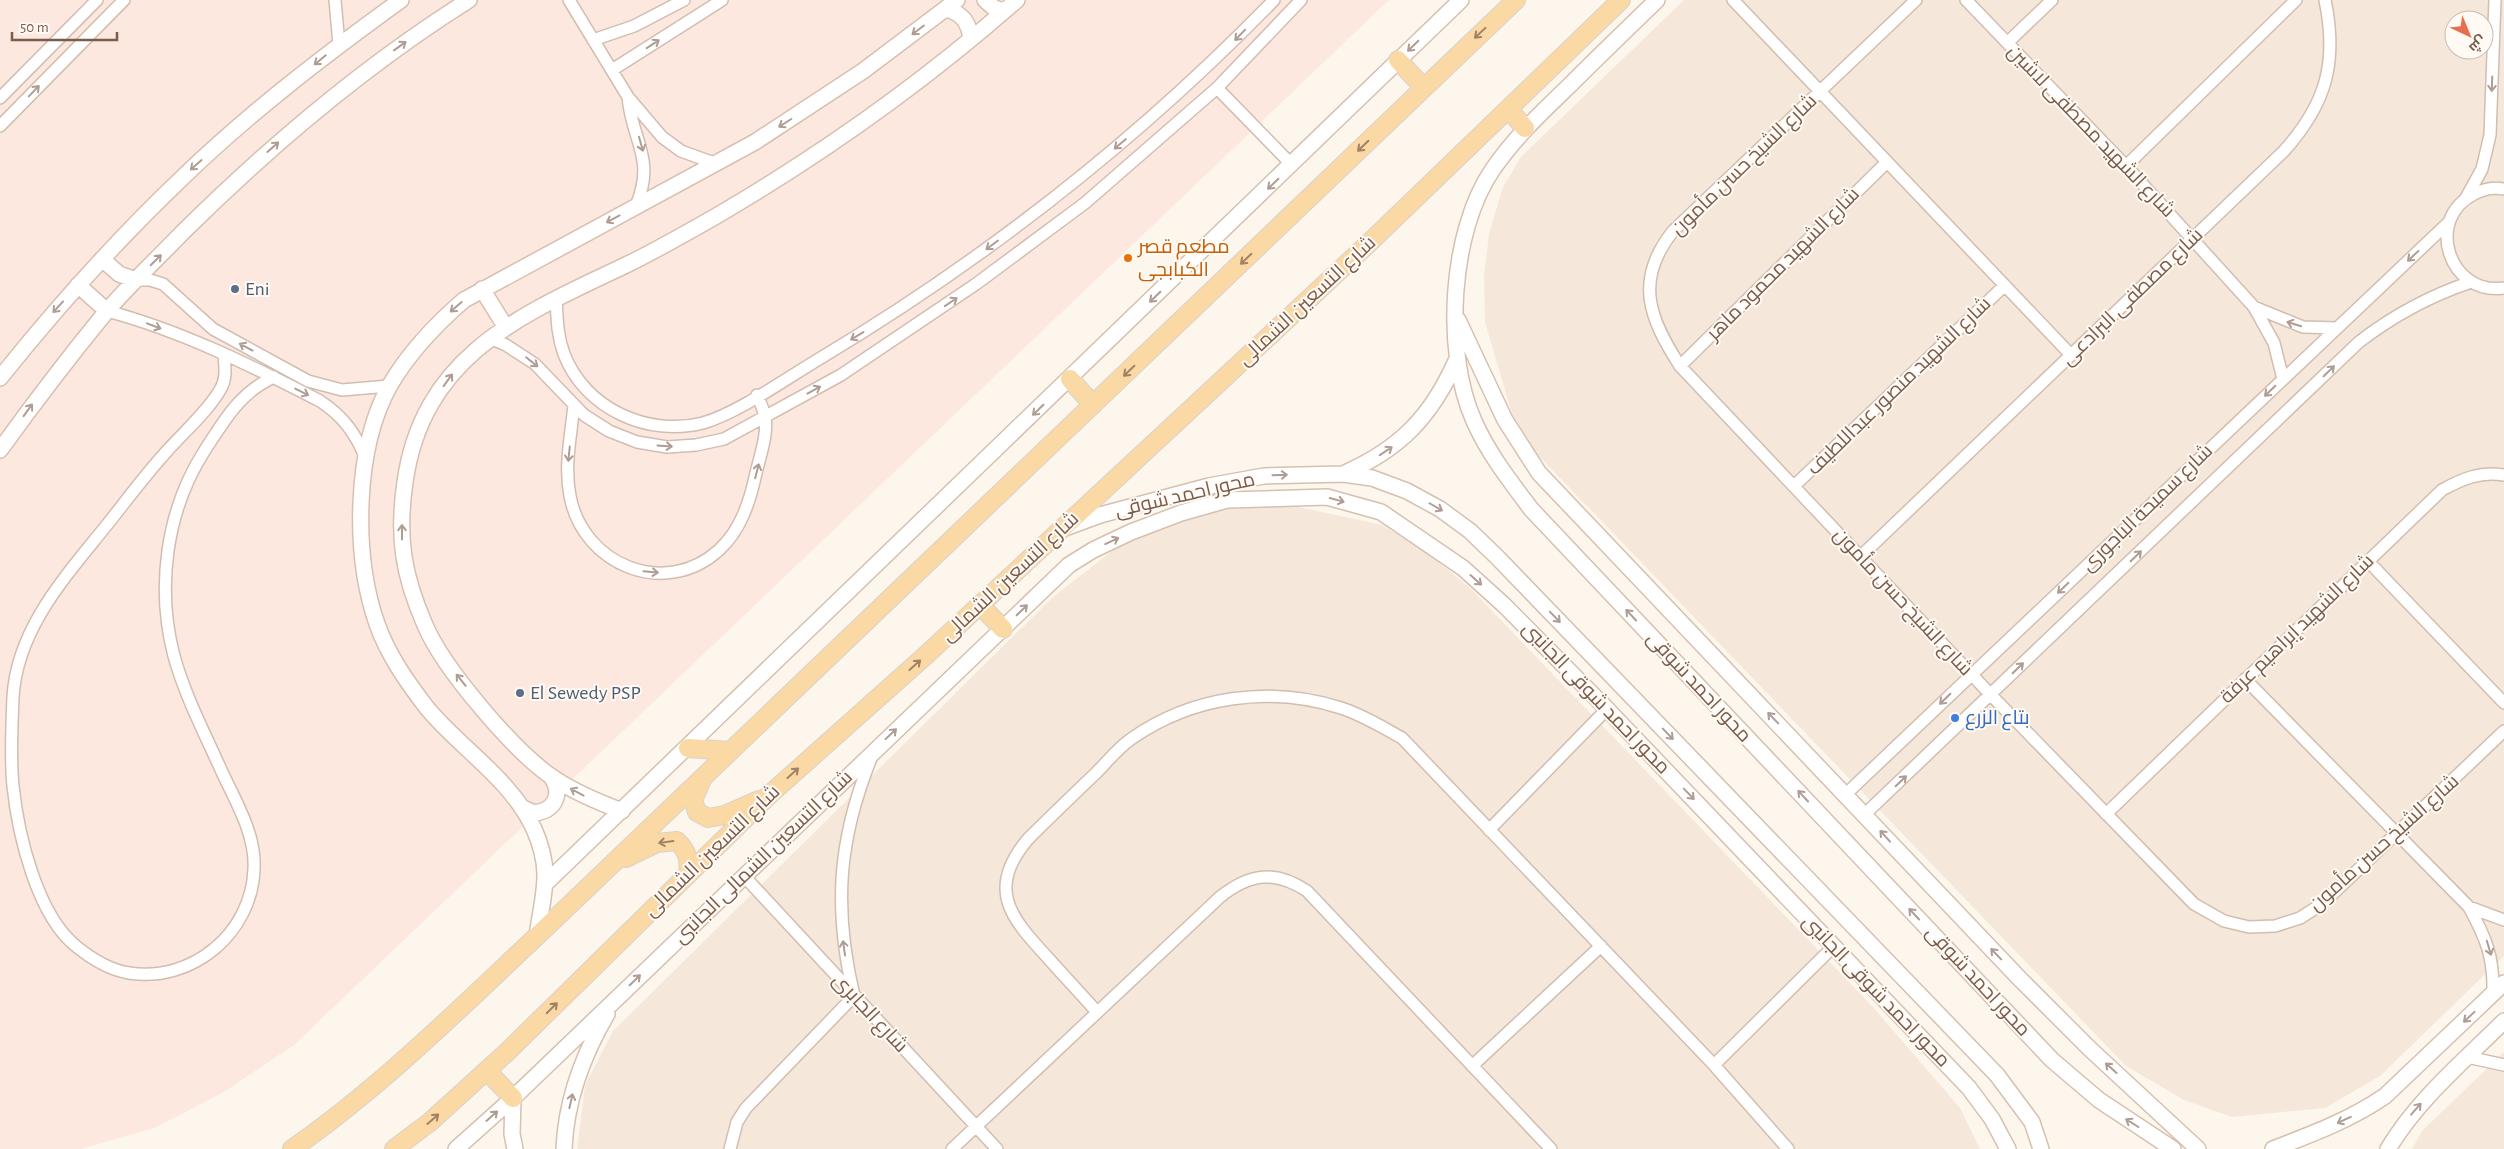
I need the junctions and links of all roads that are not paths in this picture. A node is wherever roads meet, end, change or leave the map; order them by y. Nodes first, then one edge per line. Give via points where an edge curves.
1 (97, 0) edge
2 (124, 0) edge
3 (335, 0) edge
4 (401, 0) edge
5 (469, 0) edge
6 (569, 0) edge
7 (684, 0) edge
8 (722, 0) edge
9 (985, 0) edge
10 (1017, 0) edge
11 (1274, 0) edge
12 (1301, 0) edge
13 (1461, 0) edge
14 (1516, 0) edge
15 (1621, 0) edge
16 (1656, 0) edge
17 (1733, 0) edge
18 (1916, 0) edge
19 (1966, 0) edge
20 (2052, 0) edge
21 (2296, 0) edge
22 (2325, 0) edge
23 (2494, 0) edge
24 (952, 4) edge
25 (1004, 11) junction
26 (593, 40) junction
27 (971, 40) junction
28 (2007, 42) junction
29 (340, 45) junction
30 (1398, 60) junction
31 (612, 70) junction
32 (1424, 87) junction
33 (1217, 88) junction
34 (1820, 92) junction
35 (628, 97) junction
36 (0, 98) edge
37 (1509, 110) junction
38 (0, 126) edge
39 (1525, 128) junction
40 (1887, 162) junction
41 (714, 163) junction
42 (1292, 165) junction
43 (2126, 166) junction
44 (2504, 189) edge
45 (2466, 198) junction
46 (636, 206) junction
47 (2448, 222) junction
48 (2193, 238) junction
49 (102, 259) junction
50 (136, 280) junction
51 (2471, 282) junction
52 (78, 285) junction
53 (2004, 286) junction
54 (2504, 288) edge
55 (482, 289) junction
56 (556, 298) junction
57 (2254, 307) junction
58 (107, 311) junction
59 (1456, 316) junction
60 (505, 326) junction
61 (2337, 328) junction
62 (490, 338) junction
63 (224, 355) junction
64 (2071, 355) junction
65 (1456, 361) junction
66 (1680, 366) junction
67 (274, 377) junction
68 (0, 378) edge
69 (1070, 379) junction
70 (2283, 379) junction
71 (389, 386) junction
72 (757, 395) junction
73 (574, 405) junction
74 (1093, 405) junction
75 (765, 417) junction
76 (0, 450) edge
77 (366, 458) junction
78 (1343, 474) junction
79 (2504, 475) edge
80 (1794, 486) junction
81 (1064, 528) junction
82 (1861, 556) junction
83 (2368, 561) junction
84 (1070, 565) joint
85 (980, 605) junction
86 (1002, 629) junction
87 (1972, 674) junction
88 (2245, 680) junction
89 (1991, 694) junction
90 (2504, 703) edge
91 (1607, 708) junction
92 (2504, 731) edge
93 (688, 748) junction
94 (730, 751) junction
95 (874, 751) junction
96 (704, 775) junction
97 (552, 778) junction
98 (1846, 794) junction
99 (768, 796) junction
100 (521, 807) junction
101 (622, 811) junction
102 (1866, 814) junction
103 (2106, 814) junction
104 (1489, 830) junction
105 (2396, 834) junction
106 (611, 865) junction
107 (688, 874) junction
108 (744, 876) junction
109 (547, 882) junction
110 (2468, 907) junction
111 (2504, 920) edge
112 (537, 936) junction
113 (1600, 946) junction
114 (1834, 946) junction
115 (2499, 989) edge
116 (854, 996) junction
117 (618, 997) junction
118 (1097, 1012) junction
119 (2504, 1021) edge
120 (2467, 1057) junction
121 (1714, 1065) junction
122 (2504, 1065) edge
123 (1472, 1066) junction
124 (487, 1071) junction
125 (513, 1098) junction
126 (976, 1126) junction
127 (292, 1149) edge
128 (394, 1149) edge
129 (456, 1149) edge
130 (515, 1149) edge
131 (564, 1149) edge
132 (730, 1149) edge
133 (952, 1149) edge
134 (997, 1149) edge
135 (1550, 1149) edge
136 (1788, 1149) edge
137 (2008, 1149) edge
138 (2041, 1149) edge
139 (2173, 1149) edge
140 (2198, 1149) edge
141 (2273, 1149) edge
142 (2388, 1149) edge

1 - 36 street
38 -> 2 street
3 - 29 street
4 - 29 street
50 -> 5 street via 284,137 353,81
6 - 26 street
7 - 26 street via 634,26
31 -> 8 street
9 - 25 street
10 - 25 street
11 -> 72 street via 1178,94 1071,185 964,267
12 - 33 street
13 -> 30 street
14 -> 32 main road
15 - 37 main road, شارع التسعين الشمالى
16 - 39 street
17 - 34 street
18 - 34 street, شارع الشيخ حسن مأمون
19 - 28 street, شارع الشهيد مصطفى لاشين
20 - 28 street
21 - 43 street
22 - 48 street, شارع مصطفى البرادعى via 2330,56 2326,82 2317,107 2284,151
23 -> 45 street, شارع سميحة الباجورى via 2490,134 2482,170
24 - 27 street via 965,19
24 -> 41 street via 810,107 755,142
25 - 27 street
26 - 31 street
27 - 56 street via 846,135 718,215 637,260
28 - 43 street, شارع الشهيد مصطفى لاشين
29 -> 49 street via 262,106 181,178
30 - 32 main road
30 - 42 street
31 - 35 street
32 -> 74 main road
33 - 42 street
75 -> 33 street via 841,375 976,284 1085,203
34 - 40 street
34 - 66 street, شارع الشيخ حسن مأمون via 1661,246 1652,268 1649,293 1664,341
35 - 41 street via 671,145 691,157
35 -> 46 street via 645,170
37 - 39 main road
37 - 81 main road, شارع التسعين الشمالى
39 - 59 street, محور احمد شوقى via 1493,170 1478,198 1459,258
40 - 53 street
40 - 66 street, شارع الشهيد محمود ماهر
41 - 46 street
42 -> 69 street
43 - 48 street, شارع الشهيد مصطفى لاشين
44 - 45 street via 2482,190
45 - 47 street, شارع سميحة الباجورى
46 -> 55 street
47 - 51 street via 2449,256 2458,271
47 -> 61 street, شارع سميحة الباجورى
48 - 57 street, شارع الشهيد مصطفى لاشين
48 - 64 street, شارع مصطفى البرادعى
49 - 50 street via 119,274
49 - 52 street
50 - 58 street
71 -> 50 street via 342,390 308,380 213,329 163,284
51 - 54 street via 2483,287
89 -> 51 street, شارع سميحة الباجورى via 2359,342 2423,300
52 - 58 street
52 -> 68 street
53 - 64 street
53 - 80 street, شارع الشهيد منصور عبداللطيف
55 - 60 street
55 -> 71 street via 432,327
56 - 60 street
56 - 72 street via 557,327 569,363 598,401 623,417 646,424 675,427 704,422
61 -> 57 street, شارع الشهيد مصطفى لاشين via 2304,326
57 - 70 street, شارع الشهيد مصطفى لاشين via 2274,343
58 -> 63 street via 133,318
76 -> 58 street
59 - 65 street, محور احمد شوقى
98 -> 59 street via 1539,473 1506,420
60 - 62 street
61 - 70 street, شارع سميحة الباجورى
62 -> 73 street via 535,364
97 -> 62 street via 509,740 448,665 428,633 410,591 402,546 402,501 416,435 450,377 472,352
63 - 67 street
63 - 67 street via 226,370 220,392 162,456 63,580 38,616 14,677 13,785 27,855 39,892 72,943 97,962 126,973 151,974 192,964 215,950 236,927 250,898 255,867 250,836 174,656 167,617 166,578 178,504 196,464 240,399
64 - 82 street, شارع مصطفى البرادعى
78 -> 65 street via 1376,458 1412,430 1440,394
139 -> 65 street, محور احمد شوقى via 2099,1100 2052,1060 1531,509 1498,464 1473,420
66 - 80 street, شارع الشيخ حسن مأمون
67 -> 77 street via 336,412 349,425
69 - 74 main road
69 -> 93 street
70 -> 87 street, شارع سميحة الباجورى
71 - 77 street
72 - 75 street
73 -> 75 street via 609,431 637,442 667,447 696,446 724,439
73 -> 75 street via 567,474 578,521 604,554 628,567 653,572 677,571 700,564 720,549 735,531 755,478
74 - 94 main road
77 - 100 street via 360,531 364,577 377,624 398,669 428,709
81 -> 78 street, محور احمد شوقى via 1209,486 1264,476
78 -> 138 street, محور احمد شوقى via 1372,478 1407,491 1440,509 1497,557 1997,1075 2032,1122
79 - 83 street, شارع الشهيد إبراهيم عرفة via 2480,474 2461,479 2442,490
80 - 82 street, شارع الشيخ حسن مأمون
81 - 85 main road, شارع التسعين الشمالى
82 - 87 street, شارع الشيخ حسن مأمون
83 - 88 street, شارع الشهيد إبراهيم عرفة
83 - 90 street
86 -> 84 street, شارع التسعين الشمالى الجانبى
84 -> 91 street, محور احمد شوقى الجانبى via 1131,532 1227,500 1327,497 1382,512 1463,568
85 - 86 main road
99 -> 85 main road, شارع التسعين الشمالى
95 -> 86 street, شارع التسعين الشمالى الجانبى
87 - 89 street, شارع الشيخ حسن مأمون
87 -> 98 street, شارع سميحة الباجورى
88 - 103 street, شارع الشهيد إبراهيم عرفة
88 - 105 street
102 -> 89 street, شارع سميحة الباجورى
89 - 103 street, شارع الشيخ حسن مأمون
91 - 104 street
91 -> 114 street, محور احمد شوقى الجانبى
92 - 105 street, شارع الشيخ حسن مأمون
93 - 94 main road
93 - 101 street
94 - 96 main road
95 - 108 street, شارع التسعين الشمالى الجانبى
116 -> 95 street via 841,926 841,870 847,830
96 - 99 main road via 693,800 697,812 708,818 725,815
96 - 106 main road
97 - 100 street via 558,791 548,810 534,813
101 -> 97 street
98 - 102 street
99 - 107 main road, شارع التسعين الشمالى
100 - 109 street via 534,829
101 - 109 street
140 -> 102 street via 2064,1024
103 - 105 street, شارع الشيخ حسن مأمون via 2194,904 2224,921 2249,927 2275,926 2300,918 2322,904
104 - 113 street
104 - 118 street via 1402,738 1343,708 1270,695 1227,699 1164,719 1130,740 1028,839 1015,854 1007,873 1011,913 1022,930
105 - 110 street
107 -> 106 main road via 690,862 686,850 677,840 657,843
106 - 112 main road
124 -> 107 main road, شارع التسعين الشمالى
108 - 116 street, شارع الجابرى
117 -> 108 street, شارع التسعين الشمالى الجانبى
109 - 112 street
110 - 111 street
110 -> 115 street via 2485,937
112 - 127 main road via 392,1072 337,1118
113 - 121 street
113 - 123 street
114 - 121 street
114 - 137 street, محور احمد شوقى الجانبى via 1969,1088 1992,1119
115 -> 141 street via 2385,1096 2345,1120
116 - 126 street, شارع الجابرى
116 - 132 street via 746,1108 737,1122
117 - 125 street, شارع التسعين الشمالى الجانبى
131 -> 117 street via 576,1081 595,1035
118 - 123 street via 1236,884 1254,878 1280,878 1308,891
118 - 126 street
119 - 120 street
120 - 122 street
142 -> 120 street via 2430,1092
121 - 136 street
123 - 135 street
124 - 125 main road
128 -> 124 main road, شارع التسعين الشمالى
129 -> 125 street, شارع التسعين الشمالى الجانبى
125 - 130 street
126 - 133 street
126 - 134 street, شارع الجابرى

